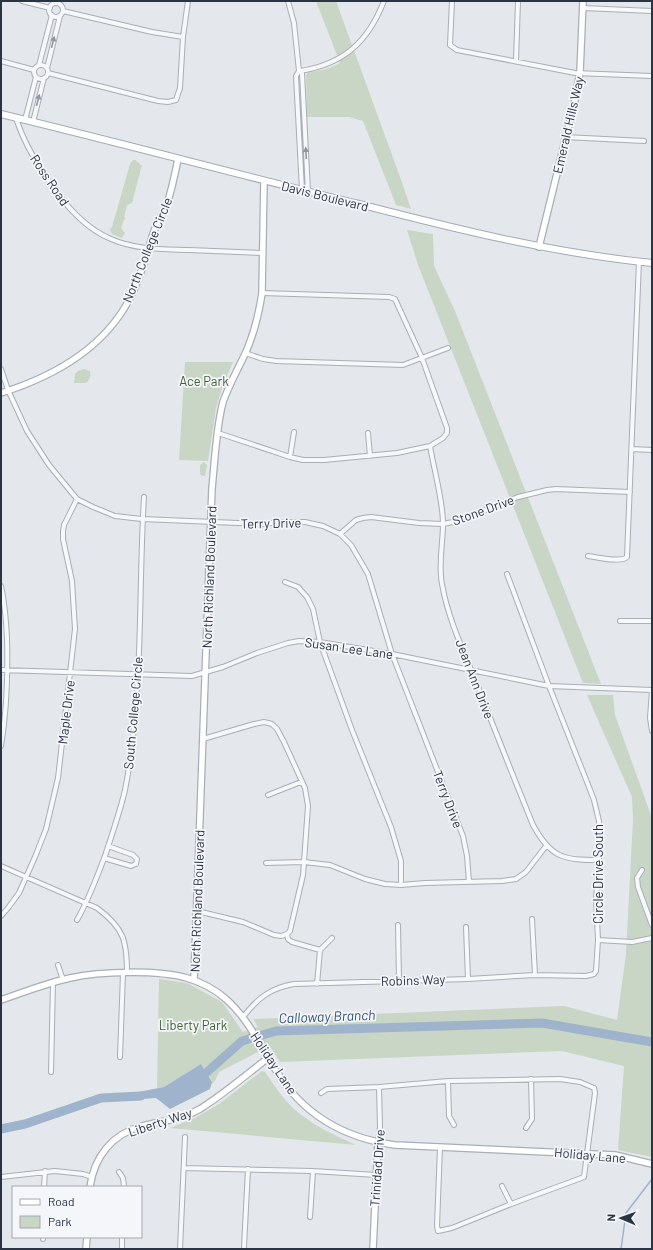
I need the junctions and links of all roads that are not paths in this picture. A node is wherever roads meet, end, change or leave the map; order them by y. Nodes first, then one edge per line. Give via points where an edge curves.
1 (22, 1) edge
2 (63, 1) edge
3 (188, 1) edge
4 (288, 1) edge
5 (384, 1) edge
6 (452, 1) edge
7 (518, 1) edge
8 (583, 1) edge
9 (56, 2) edge
10 (62, 6) junction
11 (50, 8) junction
12 (583, 8) junction
13 (63, 11) junction
14 (652, 11) edge
15 (52, 15) junction
16 (60, 16) junction
17 (183, 37) junction
18 (1, 61) edge
19 (516, 61) junction
20 (39, 65) junction
21 (47, 68) junction
22 (34, 70) junction
23 (300, 71) junction
24 (580, 72) junction
25 (48, 73) junction
26 (652, 76) edge
27 (36, 77) junction
28 (44, 78) junction
29 (1, 114) edge
30 (16, 118) junction
31 (25, 120) junction
32 (33, 122) junction
33 (565, 137) junction
34 (644, 141) dead end
35 (178, 159) junction
36 (264, 181) junction
37 (305, 191) junction
38 (539, 247) junction
39 (149, 248) junction
40 (262, 252) junction
41 (638, 262) junction
42 (652, 263) edge
43 (262, 293) junction
44 (448, 348) dead end
45 (245, 352) junction
46 (422, 358) junction
47 (1, 369) edge
48 (8, 390) junction
49 (1, 392) edge
50 (294, 432) dead end
51 (218, 433) junction
52 (368, 433) dead end
53 (430, 446) junction
54 (632, 449) junction
55 (652, 450) edge
56 (290, 456) junction
57 (370, 456) junction
58 (630, 492) junction
59 (144, 497) dead end
60 (77, 499) junction
61 (142, 519) junction
62 (212, 522) junction
63 (443, 524) junction
64 (340, 534) junction
65 (588, 556) dead end
66 (507, 574) dead end
67 (285, 582) dead end
68 (1, 586) edge
69 (652, 620) edge
70 (620, 621) dead end
71 (320, 642) junction
72 (392, 654) junction
73 (1, 670) edge
74 (7, 670) junction
75 (471, 670) junction
76 (71, 673) junction
77 (206, 673) junction
78 (138, 675) junction
79 (549, 686) junction
80 (652, 690) edge
81 (652, 730) edge
82 (203, 739) junction
83 (1, 746) edge
84 (301, 782) junction
85 (268, 795) dead end
86 (108, 846) junction
87 (546, 846) junction
88 (104, 858) junction
89 (599, 860) junction
90 (304, 862) junction
91 (266, 863) dead end
92 (1, 866) edge
93 (642, 870) dead end
94 (26, 877) junction
95 (469, 882) junction
96 (401, 885) junction
97 (86, 904) junction
98 (197, 911) junction
99 (1, 916) edge
100 (532, 918) dead end
101 (77, 920) dead end
102 (398, 925) dead end
103 (652, 925) edge
104 (466, 927) dead end
105 (287, 934) junction
106 (332, 938) dead end
107 (652, 938) edge
108 (598, 940) junction
109 (320, 950) junction
110 (58, 965) dead end
111 (125, 973) junction
112 (594, 974) joint
113 (536, 975) junction
114 (468, 978) junction
115 (63, 980) junction
116 (194, 980) junction
117 (399, 981) junction
118 (53, 983) junction
119 (317, 984) junction
120 (1, 1000) edge
121 (243, 1016) junction
122 (120, 1057) dead end
123 (268, 1058) junction
124 (51, 1072) dead end
125 (531, 1079) junction
126 (448, 1082) junction
127 (379, 1087) junction
128 (322, 1093) dead end
129 (454, 1125) dead end
130 (526, 1128) dead end
131 (185, 1137) dead end
132 (378, 1142) junction
133 (440, 1147) junction
134 (588, 1154) junction
135 (652, 1164) edge
136 (184, 1168) junction
137 (248, 1169) junction
138 (45, 1171) junction
139 (313, 1171) junction
140 (119, 1172) dead end
141 (376, 1175) junction
142 (1, 1177) edge
143 (92, 1177) junction
144 (44, 1186) edge
145 (90, 1186) edge
146 (124, 1186) edge
147 (502, 1186) dead end
148 (511, 1204) junction
149 (310, 1218) dead end
150 (87, 1238) edge
151 (122, 1238) edge
152 (244, 1246) dead end
153 (86, 1249) edge
154 (122, 1249) edge
155 (180, 1249) edge
156 (373, 1249) edge

1 - 11 street
2 - 10 street
3 - 17 street
4 - 23 street via 294,23
5 - 23 street via 355,48 341,58 317,68
6 - 19 street via 450,45 457,50
7 - 19 street
8 - 12 street, Emerald Hills Way
9 - 10 street
9 - 11 street
10 - 13 street
11 - 15 street
12 - 14 street
12 - 24 street, Emerald Hills Way
13 - 16 street
13 - 17 street
15 - 16 street
15 - 20 street
21 -> 16 street
17 - 25 street via 180,88 176,100 158,101
18 - 22 street
19 - 24 street
20 - 21 street
20 - 22 street
21 - 25 street
22 - 27 street
23 - 37 street
24 - 26 street
24 - 33 street, Emerald Hills Way
25 - 28 street
27 - 28 street
27 - 31 street
32 -> 28 street
29 - 30 main road, Davis Boulevard
30 - 31 main road, Davis Boulevard
30 - 39 street, Ross Road via 42,171 58,196 79,218 111,239
31 - 32 main road, Davis Boulevard
32 - 35 main road, Davis Boulevard
33 - 34 street
33 - 38 street, Emerald Hills Way
35 - 36 main road, Davis Boulevard
35 - 39 street, North College Circle via 167,202
36 - 37 main road, Davis Boulevard
36 - 40 street, North Richland Boulevard
37 - 38 main road, Davis Boulevard
38 - 41 main road, Davis Boulevard
39 - 40 street, Ross Road
39 - 48 street, North College Circle via 129,300 113,324 73,360 53,372
40 - 43 street, North Richland Boulevard
41 - 42 main road, Davis Boulevard
41 - 54 street
43 - 45 street, North Richland Boulevard via 257,323
43 - 46 street via 395,298
44 - 46 street
45 - 46 street via 276,361 371,365 402,365
45 - 51 street, North Richland Boulevard via 223,403
46 - 53 street via 447,428 446,435
47 - 48 street, Terry Drive
48 - 49 street, North College Circle
48 - 60 street, Terry Drive via 48,465
50 - 56 street
51 - 56 street
51 - 62 street, North Richland Boulevard via 212,488
52 - 57 street
53 - 57 street
53 - 63 street, Jean Ann Drive
54 - 55 street
54 - 58 street
56 - 57 street via 303,460 324,460
58 - 63 street, Stone Drive via 547,490 518,497 469,517
58 - 65 street via 627,557 619,560
59 - 61 street, South College Circle
60 - 61 street, Terry Drive via 115,516
60 - 76 street, Maple Drive via 63,531 72,581 74,622
61 - 62 street, Terry Drive
61 - 78 street, South College Circle
62 - 64 street, Terry Drive via 305,522 323,526
62 - 77 street, North Richland Boulevard
63 - 64 street, Stone Drive via 371,517 356,520
63 - 75 street, Jean Ann Drive via 442,584 451,618
64 - 72 street, Terry Drive via 351,545 368,574
66 - 79 street, Circle Drive South
67 - 71 street via 298,587 313,609
68 - 74 street via 5,605
69 - 70 street
71 - 72 street, Susan Lee Lane
71 - 77 street, Susan Lee Lane via 288,643
71 - 96 street via 391,827 401,861
72 - 75 street, Susan Lee Lane
72 - 95 street, Terry Drive via 463,836
73 - 74 street, Susan Lee Lane
74 - 76 street, Susan Lee Lane
74 - 83 street via 6,713
75 - 79 street, Susan Lee Lane
75 - 87 street, Jean Ann Drive via 533,825
76 - 78 street, Susan Lee Lane
76 - 94 street, Maple Drive via 54,799 46,829
77 - 78 street, Susan Lee Lane via 184,677
77 - 82 street, North Richland Boulevard
78 - 86 street, South College Circle via 129,768
79 - 80 street, Susan Lee Lane
79 - 89 street, Circle Drive South via 594,800 599,821
80 - 81 street
82 - 84 street via 254,724 272,724 284,742
82 - 98 street, North Richland Boulevard
84 - 85 street
84 - 90 street via 305,788 308,806
86 - 88 street, South College Circle
86 - 88 street via 133,855 137,859 136,864 131,866
87 - 89 street, Jean Ann Drive via 552,852 565,857
87 - 95 street via 526,872 516,879
88 - 97 street, South College Circle
89 - 108 street, Circle Drive South via 596,898
90 - 91 street
90 - 96 street via 330,865 365,879
90 - 105 street via 290,931
92 - 94 street
93 - 103 street via 638,878 638,887
94 - 97 street
94 - 99 street, Maple Drive via 19,893
95 - 96 street
97 - 101 street, South College Circle
97 - 111 street via 97,908 115,924 126,946
98 - 105 street via 243,922 274,935
98 - 116 street, North Richland Boulevard
100 - 113 street
102 - 117 street
104 - 114 street
105 - 109 street via 292,942
106 - 109 street
107 - 108 street via 623,942
108 - 112 street, Circle Drive South
109 - 119 street
110 - 115 street
111 - 115 street, Holiday Lane
111 - 116 street, Holiday Lane via 167,974
111 - 122 street
112 - 113 street, Robins Way
113 - 114 street, Robins Way
114 - 117 street, Robins Way
115 - 118 street, Holiday Lane
116 - 121 street, Holiday Lane via 219,994
117 - 119 street, Robins Way
118 - 120 street, Holiday Lane
118 - 124 street
119 - 121 street, Robins Way via 282,986 258,999
121 - 123 street, Holiday Lane
123 - 132 street, Holiday Lane via 288,1089 312,1112 340,1130
123 - 143 street, Liberty Way via 199,1109 174,1120 131,1130 117,1138 97,1162
125 - 126 street
125 - 130 street via 532,1119
125 - 134 street via 569,1080 594,1088
126 - 127 street
126 - 129 street via 449,1116
127 - 128 street via 327,1089
127 - 132 street, Trinidad Drive
131 - 136 street
132 - 133 street, Holiday Lane
132 - 141 street, Trinidad Drive
133 - 134 street, Holiday Lane
133 - 148 street via 438,1231 452,1228
134 - 135 street, Holiday Lane via 615,1155
134 - 148 street via 584,1177
136 - 137 street
136 - 155 street
137 - 139 street
137 - 152 street
138 - 142 street
138 - 143 street via 54,1170
138 - 144 street
139 - 141 street
139 - 149 street
140 - 146 street
141 - 156 street, Trinidad Drive
143 - 145 street, Liberty Way
147 - 148 street
150 - 153 street
151 - 154 street

